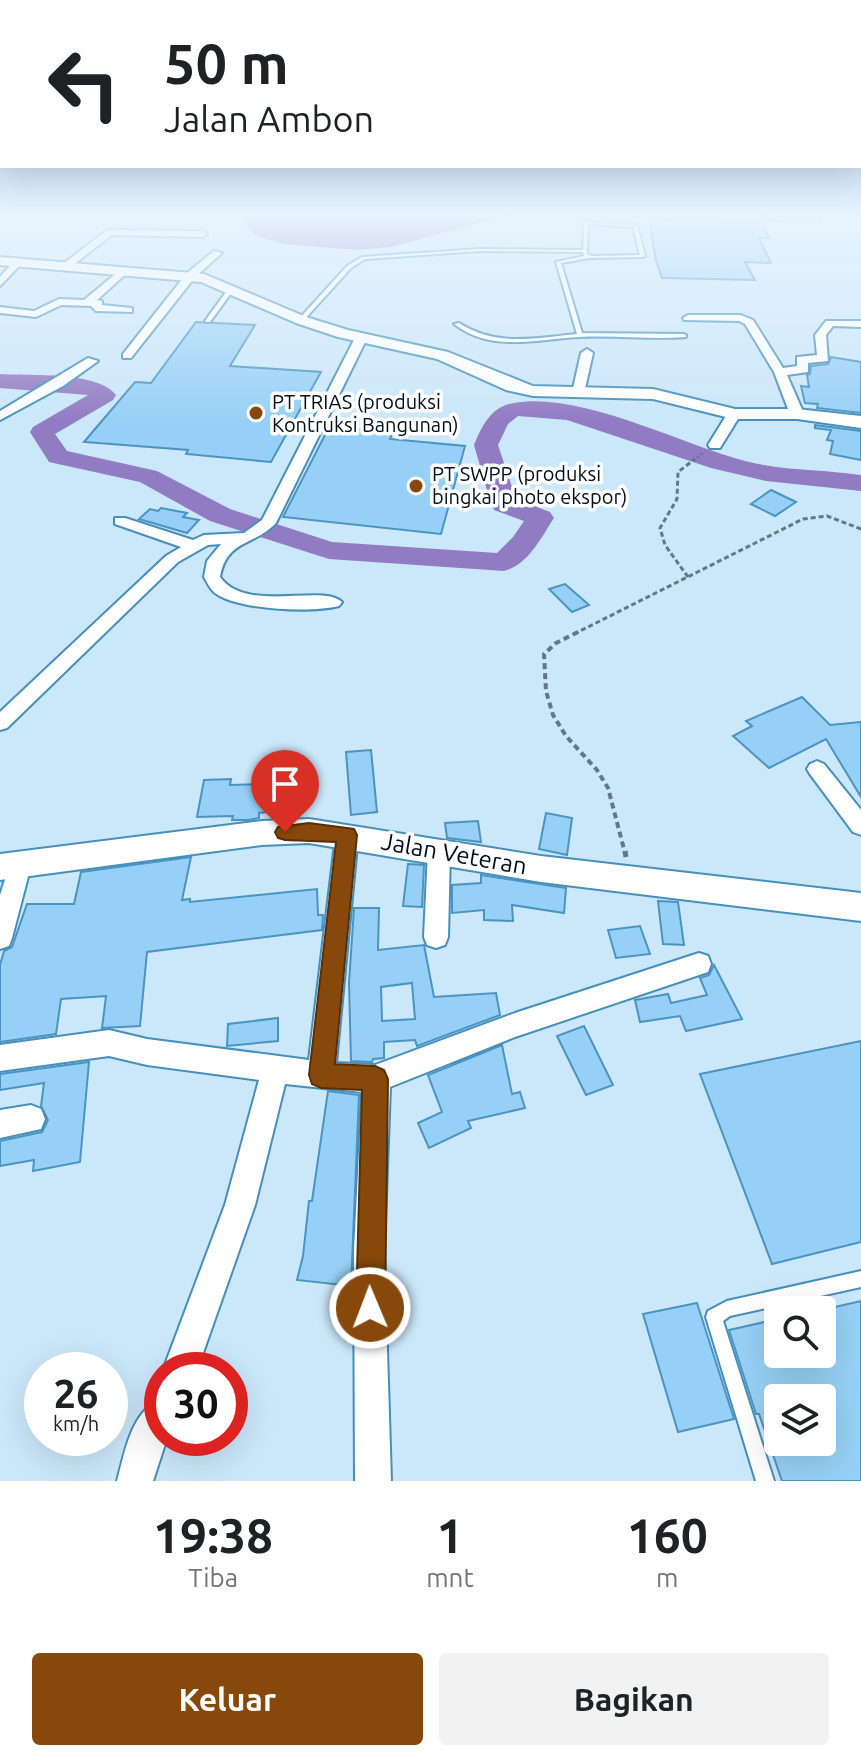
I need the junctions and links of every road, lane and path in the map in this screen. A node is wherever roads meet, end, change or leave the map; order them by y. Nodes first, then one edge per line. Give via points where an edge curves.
1 (108, 284) edge
2 (184, 284) edge
3 (217, 284) edge
4 (334, 284) edge
5 (565, 284) edge
6 (231, 289) junction
7 (87, 303) junction
8 (0, 310) edge
9 (128, 310) dead end
10 (688, 318) dead end
11 (301, 320) junction
12 (208, 321) dead end
13 (457, 324) dead end
14 (861, 324) edge
15 (580, 335) junction
16 (684, 336) dead end
17 (361, 338) junction
18 (587, 353) dead end
19 (127, 356) dead end
20 (92, 361) dead end
21 (780, 372) junction
22 (578, 393) junction
23 (734, 414) junction
24 (797, 414) junction
25 (0, 416) edge
26 (861, 422) edge
27 (715, 445) dead end
28 (692, 461) dead end
29 (120, 521) dead end
30 (861, 529) edge
31 (237, 538) junction
32 (192, 545) junction
33 (688, 578) junction
34 (333, 602) dead end
35 (0, 723) edge
36 (817, 769) dead end
37 (861, 826) edge
38 (347, 835) junction
39 (439, 851) junction
40 (10, 866) edge
41 (631, 879) junction
42 (861, 907) edge
43 (436, 937) dead end
44 (0, 938) edge
45 (699, 964) dead end
46 (0, 1058) edge
47 (275, 1069) junction
48 (321, 1075) junction
49 (375, 1079) junction
50 (31, 1119) dead end
51 (0, 1124) edge
52 (861, 1279) edge
53 (187, 1352) edge
54 (144, 1448) edge
55 (135, 1481) edge
56 (373, 1481) edge
57 (765, 1481) edge

1 - 7 street
2 - 19 street
3 - 6 street
4 - 11 lane
5 - 15 lane
6 - 11 street
6 - 12 lane
7 - 8 street via 59,302 36,314
7 - 9 street
10 - 21 street via 746,319
11 - 17 street
13 - 15 lane via 486,339
14 - 21 street via 830,323 818,339 824,358 801,360 804,369
15 - 16 lane
17 - 22 street via 442,355 512,386
17 - 31 street via 264,527 248,538
18 - 22 street
20 - 25 street
21 - 24 street
22 - 23 street via 676,397
23 - 24 street
23 - 27 street
24 - 26 street
28 - 33 path via 678,472 677,499 660,528
29 - 32 street
30 - 33 path via 815,515
31 - 32 street
31 - 34 street via 214,567 219,587 230,595 261,602
32 - 35 street
33 - 41 path via 556,643 544,654 542,678 553,716 612,796
36 - 37 street
38 - 39 street, Jalan Veteran
38 - 40 street, Jalan Veteran via 262,833
38 - 48 street
39 - 41 street, Jalan Veteran
39 - 43 street
40 - 44 street
41 - 42 street, Jalan Veteran
45 - 49 street
46 - 47 street via 109,1043
47 - 48 street
47 - 53 street via 240,1205
48 - 49 street
49 - 56 street via 369,1250
50 - 51 street
52 - 57 lane via 727,1309 714,1317
54 - 55 street

